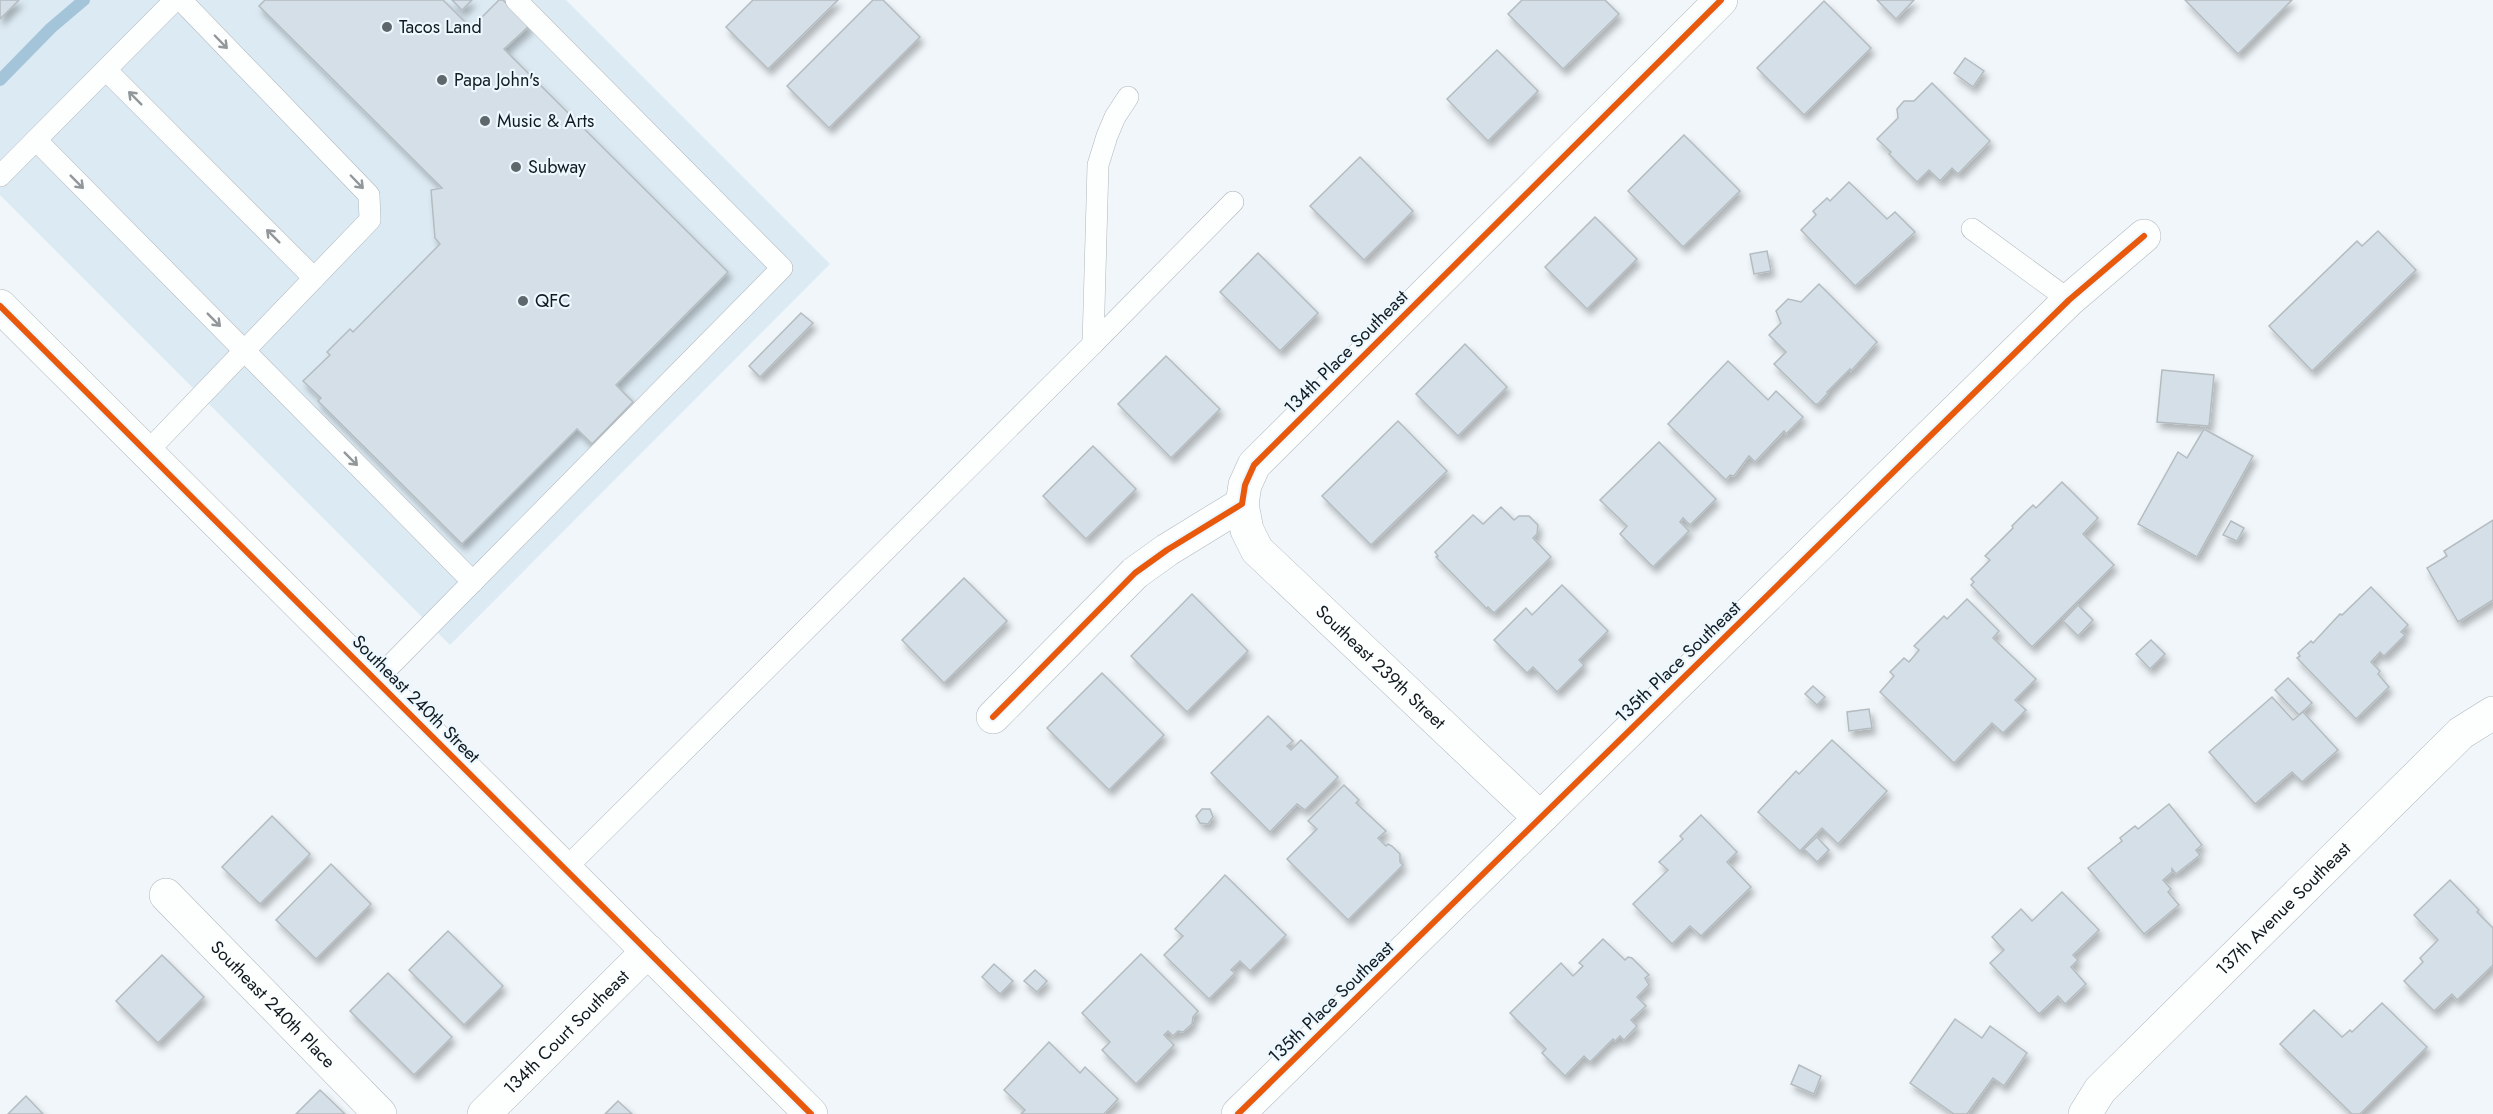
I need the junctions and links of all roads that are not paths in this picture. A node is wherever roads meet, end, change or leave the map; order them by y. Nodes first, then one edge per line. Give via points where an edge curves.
1 (176, 0) edge
2 (181, 0) edge
3 (516, 0) edge
4 (1721, 0) edge
5 (106, 70) junction
6 (1128, 97) dead end
7 (36, 140) junction
8 (0, 177) edge
9 (1233, 201) dead end
10 (1972, 229) dead end
11 (2144, 236) dead end
12 (314, 278) junction
13 (2069, 300) junction
14 (0, 306) edge
15 (1093, 344) junction
16 (244, 350) junction
17 (147, 452) junction
18 (1242, 504) junction
19 (472, 582) junction
20 (376, 680) junction
21 (2493, 713) edge
22 (993, 717) dead end
23 (1540, 818) junction
24 (565, 869) junction
25 (166, 895) dead end
26 (648, 951) junction
27 (380, 1114) edge
28 (484, 1114) edge
29 (811, 1114) edge
30 (1238, 1114) edge
31 (2085, 1114) edge

1 - 5 lane
2 -> 12 lane via 369,195 370,220
3 - 19 lane via 782,268
4 - 18 street, 134th Place Southeast via 1254,465 1245,484
5 - 7 lane
12 -> 5 lane
6 - 15 lane via 1115,117 1098,165
7 - 8 lane
7 -> 16 lane
9 - 15 lane
10 - 13 lane
11 - 13 street, 135th Place Southeast
12 - 16 lane
13 - 23 street, 135th Place Southeast
14 - 17 street, Southeast 240th Street
15 - 24 lane
16 - 17 lane
16 -> 19 lane
17 - 20 street, Southeast 240th Street
18 - 22 street via 1136,573
18 - 23 street, Southeast 239th Street via 1247,530 1257,550
19 - 20 lane
20 - 24 street, Southeast 240th Street
21 - 31 street, 137th Avenue Southeast via 2461,733 2100,1090
23 - 30 street, 135th Place Southeast
24 - 26 street, Southeast 240th Street
25 - 27 street, Southeast 240th Place
26 - 28 street, 134th Court Southeast
26 - 29 street, Southeast 240th Street

